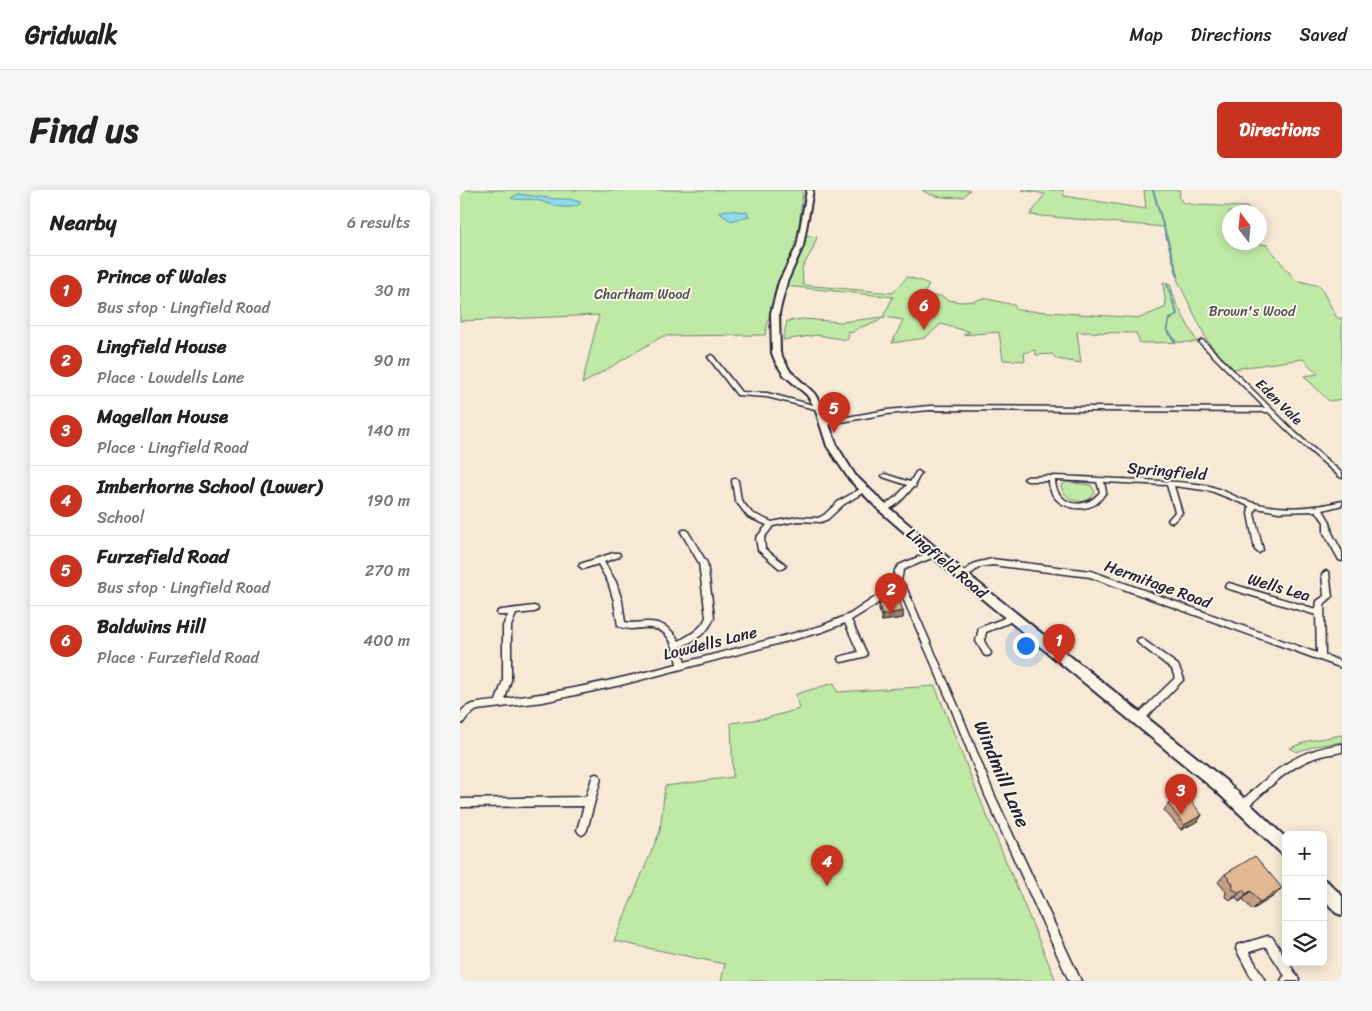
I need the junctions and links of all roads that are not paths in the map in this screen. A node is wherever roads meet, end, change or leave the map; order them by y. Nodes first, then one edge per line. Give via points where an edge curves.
1 (810, 192) edge
2 (1202, 342) dead end
3 (711, 357) dead end
4 (819, 408) junction
5 (1269, 410) junction
6 (824, 423) junction
7 (918, 473) dead end
8 (885, 476) dead end
9 (1342, 476) edge
10 (1052, 478) junction
11 (1027, 479) dead end
12 (1100, 480) junction
13 (735, 481) dead end
14 (1170, 484) junction
15 (913, 485) junction
16 (864, 490) junction
17 (1342, 503) edge
18 (1253, 505) junction
19 (1318, 508) junction
20 (884, 509) junction
21 (1170, 520) dead end
22 (770, 524) junction
23 (685, 532) dead end
24 (1259, 550) dead end
25 (936, 553) junction
26 (616, 555) dead end
27 (1342, 558) edge
28 (600, 561) junction
29 (583, 566) dead end
30 (782, 566) dead end
31 (1326, 574) dead end
32 (962, 576) junction
33 (897, 582) junction
34 (1229, 586) dead end
35 (534, 610) dead end
36 (513, 612) junction
37 (500, 613) dead end
38 (1320, 614) junction
39 (1012, 616) junction
40 (847, 620) junction
41 (1141, 641) dead end
42 (677, 645) junction
43 (986, 653) dead end
44 (1321, 658) junction
45 (842, 659) dead end
46 (1342, 665) edge
47 (682, 666) junction
48 (500, 702) junction
49 (462, 716) edge
50 (1140, 718) junction
51 (1342, 748) edge
52 (596, 778) dead end
53 (590, 801) junction
54 (460, 803) edge
55 (1243, 805) junction
56 (582, 830) dead end
57 (1282, 844) edge
58 (1327, 890) edge
59 (1342, 907) edge
60 (1075, 981) edge
61 (1258, 981) edge
62 (1287, 981) edge

1 - 4 street, Lingfield Road via 800,246 783,282 775,314 776,353 780,363 810,393
2 - 5 street, Eden Vale
3 - 4 street via 739,394 767,394
4 - 6 street, Lingfield Road
5 - 6 street via 930,408
5 - 9 street, Eden Vale
6 - 16 street, Lingfield Road via 837,456
7 - 15 street
8 - 15 street
10 - 11 street, Springfield
10 - 12 street, Springfield
10 - 12 street via 1050,487 1060,501 1085,506 1096,501 1103,492
12 - 14 street, Springfield
13 - 22 street via 738,500 750,514
14 - 18 street, Springfield via 1211,488
14 - 21 street via 1179,513
15 - 20 street
16 - 20 street, Lingfield Road
16 - 22 street via 819,520 797,519
17 - 19 street, Springfield
18 - 19 street, Springfield via 1285,510
18 - 24 street via 1251,514
19 - 27 street
20 - 25 street, Lingfield Road
22 - 30 street via 760,538 762,550
23 - 42 street via 703,563 710,617 703,629
25 - 32 street, Lingfield Road
25 - 33 street, Lowdells Lane via 902,567
26 - 28 street
28 - 29 street
28 - 42 street via 618,600 621,624 662,628 670,633
31 - 38 street, Wells Lea via 1328,597 1320,603
32 - 39 street, Lingfield Road
32 - 44 street, Hermitage Road via 978,565 992,562 1092,574
33 - 40 street, Lowdells Lane via 862,612
33 - 60 street, Windmill Lane via 956,708 990,795
34 - 38 street, Wells Lea
35 - 36 street
36 - 37 street
36 - 48 street via 507,626 506,680
38 - 44 street, Wells Lea
39 - 43 street via 982,630 980,641
39 - 50 street, Lingfield Road
40 - 45 street via 863,654
40 - 47 street, Lowdells Lane
41 - 50 street via 1175,667 1180,679
42 - 47 street
44 - 46 street, Hermitage Road
47 - 48 street, Lowdells Lane via 543,698
48 - 49 street, Lowdells Lane via 475,707
50 - 55 street, Lingfield Road
51 - 55 street via 1295,760
52 - 53 street
53 - 54 street
53 - 56 street
55 - 57 street, Lingfield Road
58 - 59 street
61 - 62 street via 1241,949 1268,940 1293,979

